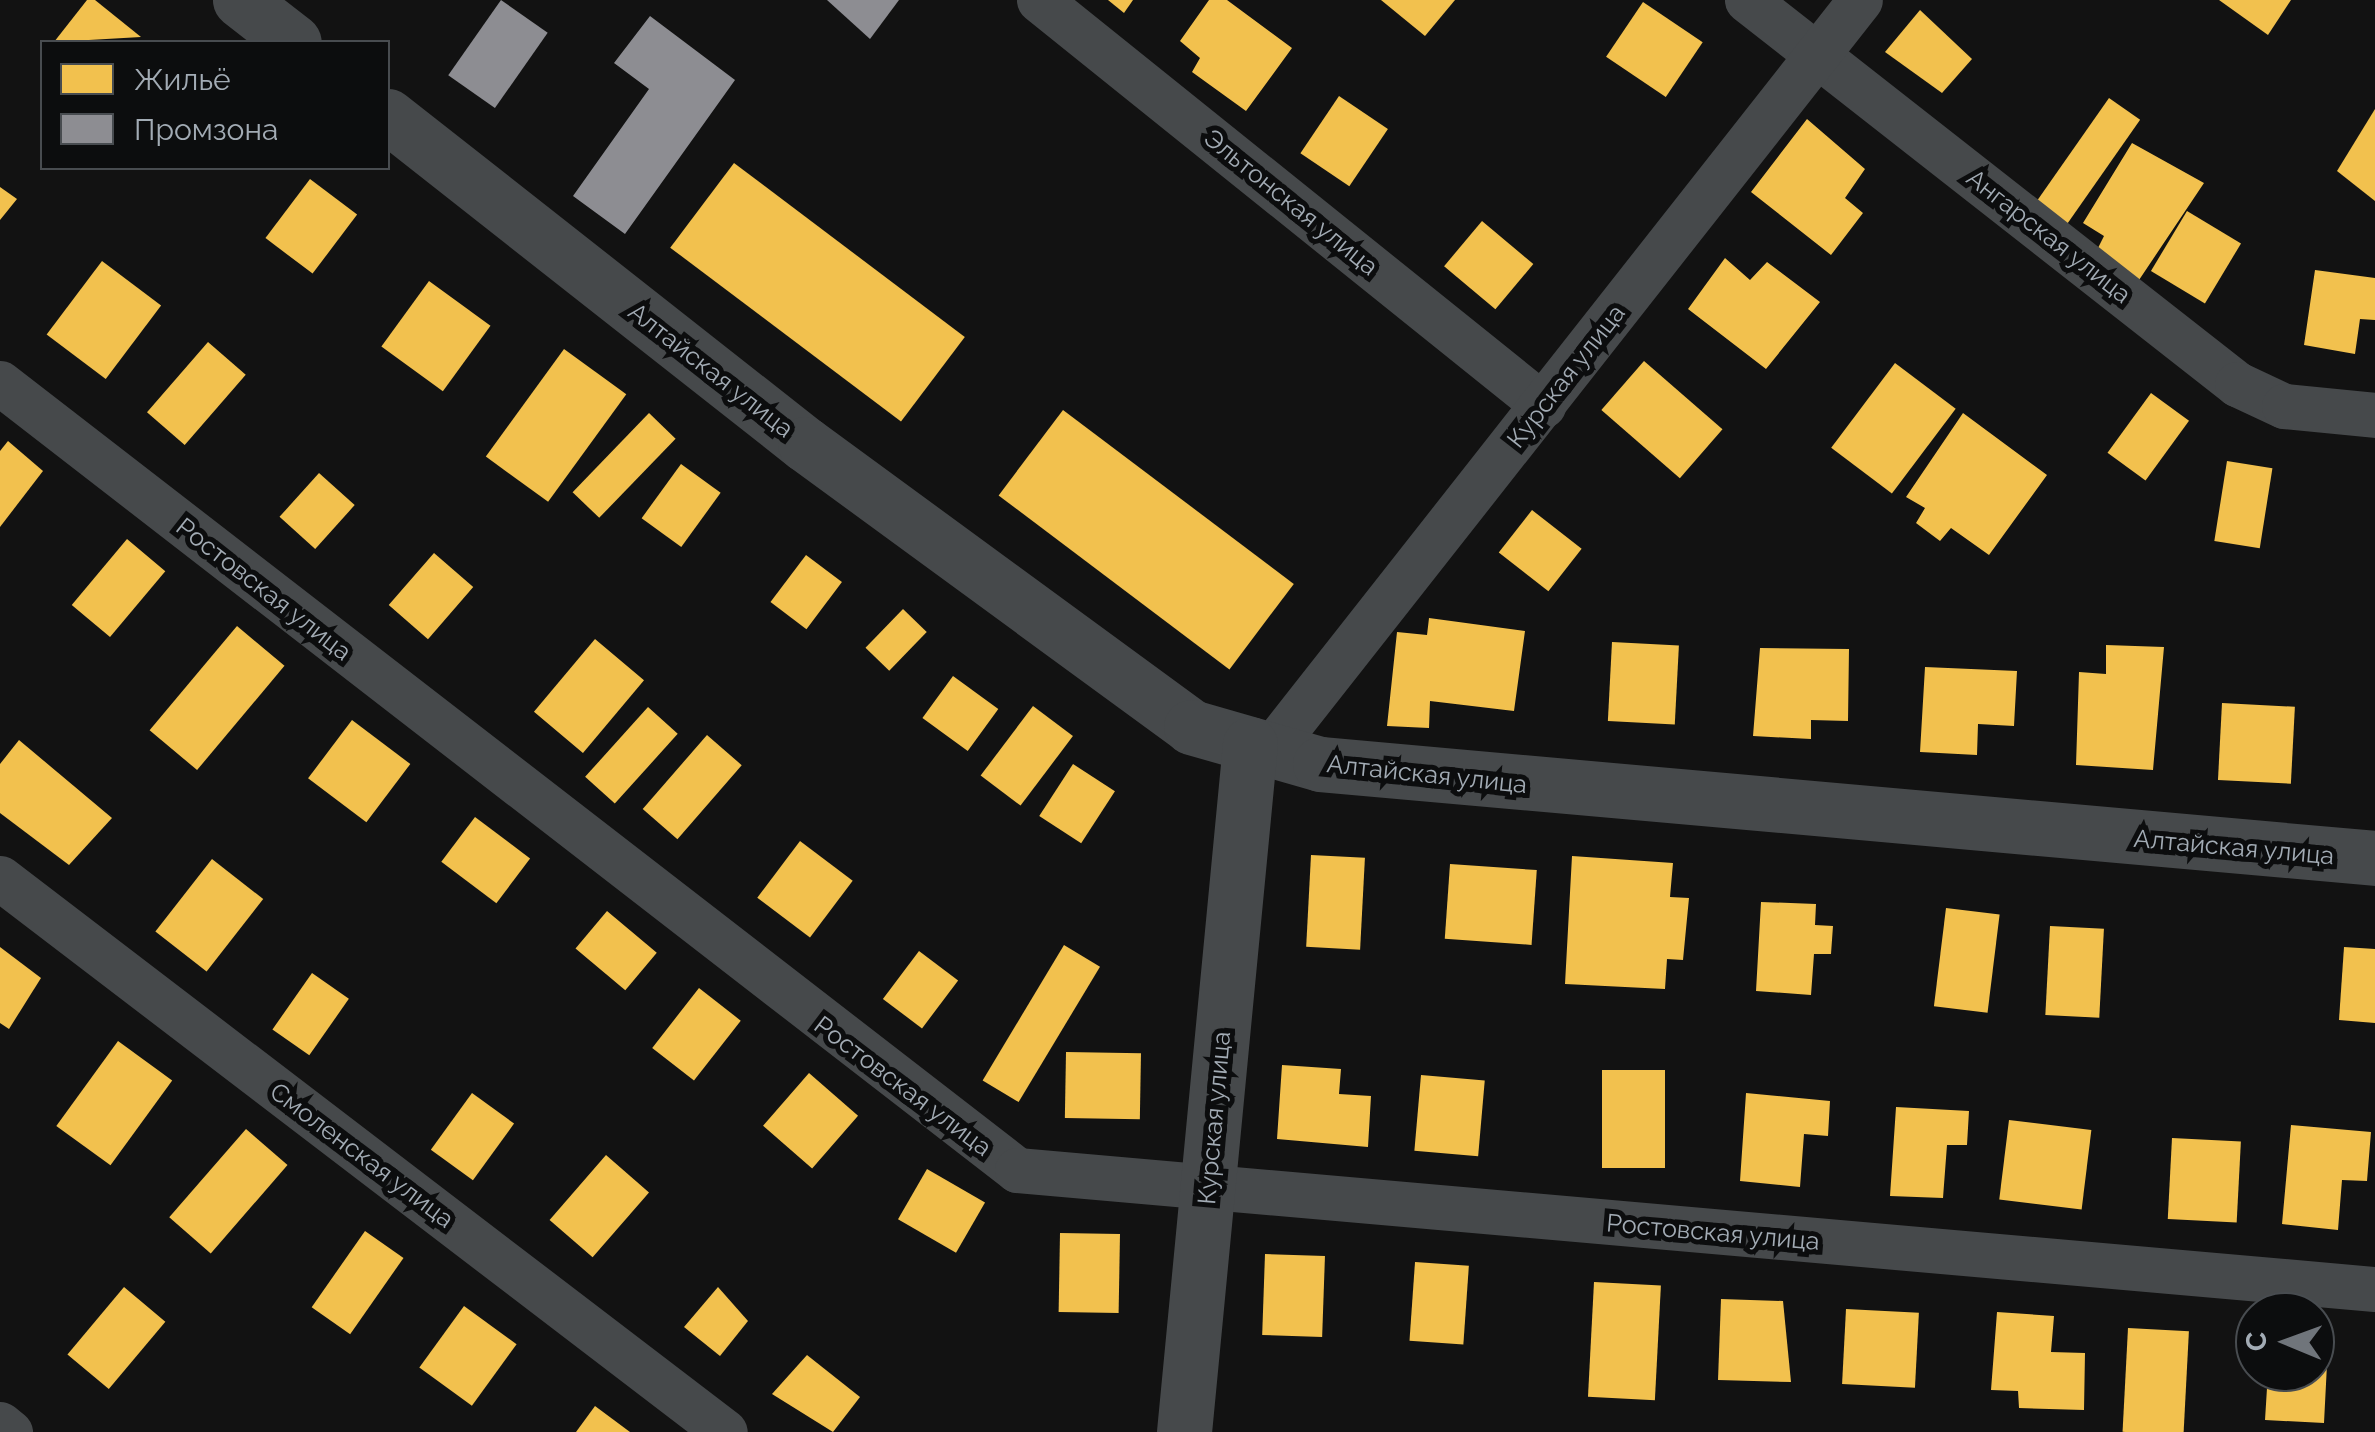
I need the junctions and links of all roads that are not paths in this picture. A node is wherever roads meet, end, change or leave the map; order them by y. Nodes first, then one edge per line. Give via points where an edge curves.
1 (240, 0) edge
2 (1039, 0) edge
3 (1747, 0) edge
4 (1860, 0) edge
5 (291, 40) edge
6 (1820, 54) junction
7 (390, 118) edge
8 (0, 383) edge
9 (1543, 404) junction
10 (2375, 415) edge
11 (1260, 747) junction
12 (2375, 858) edge
13 (0, 878) edge
14 (1207, 1189) junction
15 (2375, 1289) edge
16 (0, 1424) edge
17 (10, 1432) edge
18 (725, 1432) edge
19 (1184, 1432) edge

1 - 5 street
2 - 9 street, Эльтонская улица
3 - 6 street, Ангарская улица
4 - 6 street, Курская улица
6 - 9 street, Курская улица
6 - 10 street, Ангарская улица via 2237,384 2284,406
7 - 11 street, Алтайская улица via 805,444 1191,727
8 - 14 street, Ростовская улица via 966,1138 1018,1170
9 - 11 street, Курская улица
11 - 12 street, Алтайская улица via 1320,764
11 - 14 street, Курская улица
13 - 18 street, Смоленская улица
14 - 15 street, Ростовская улица
14 - 19 street, Курская улица
16 - 17 street

